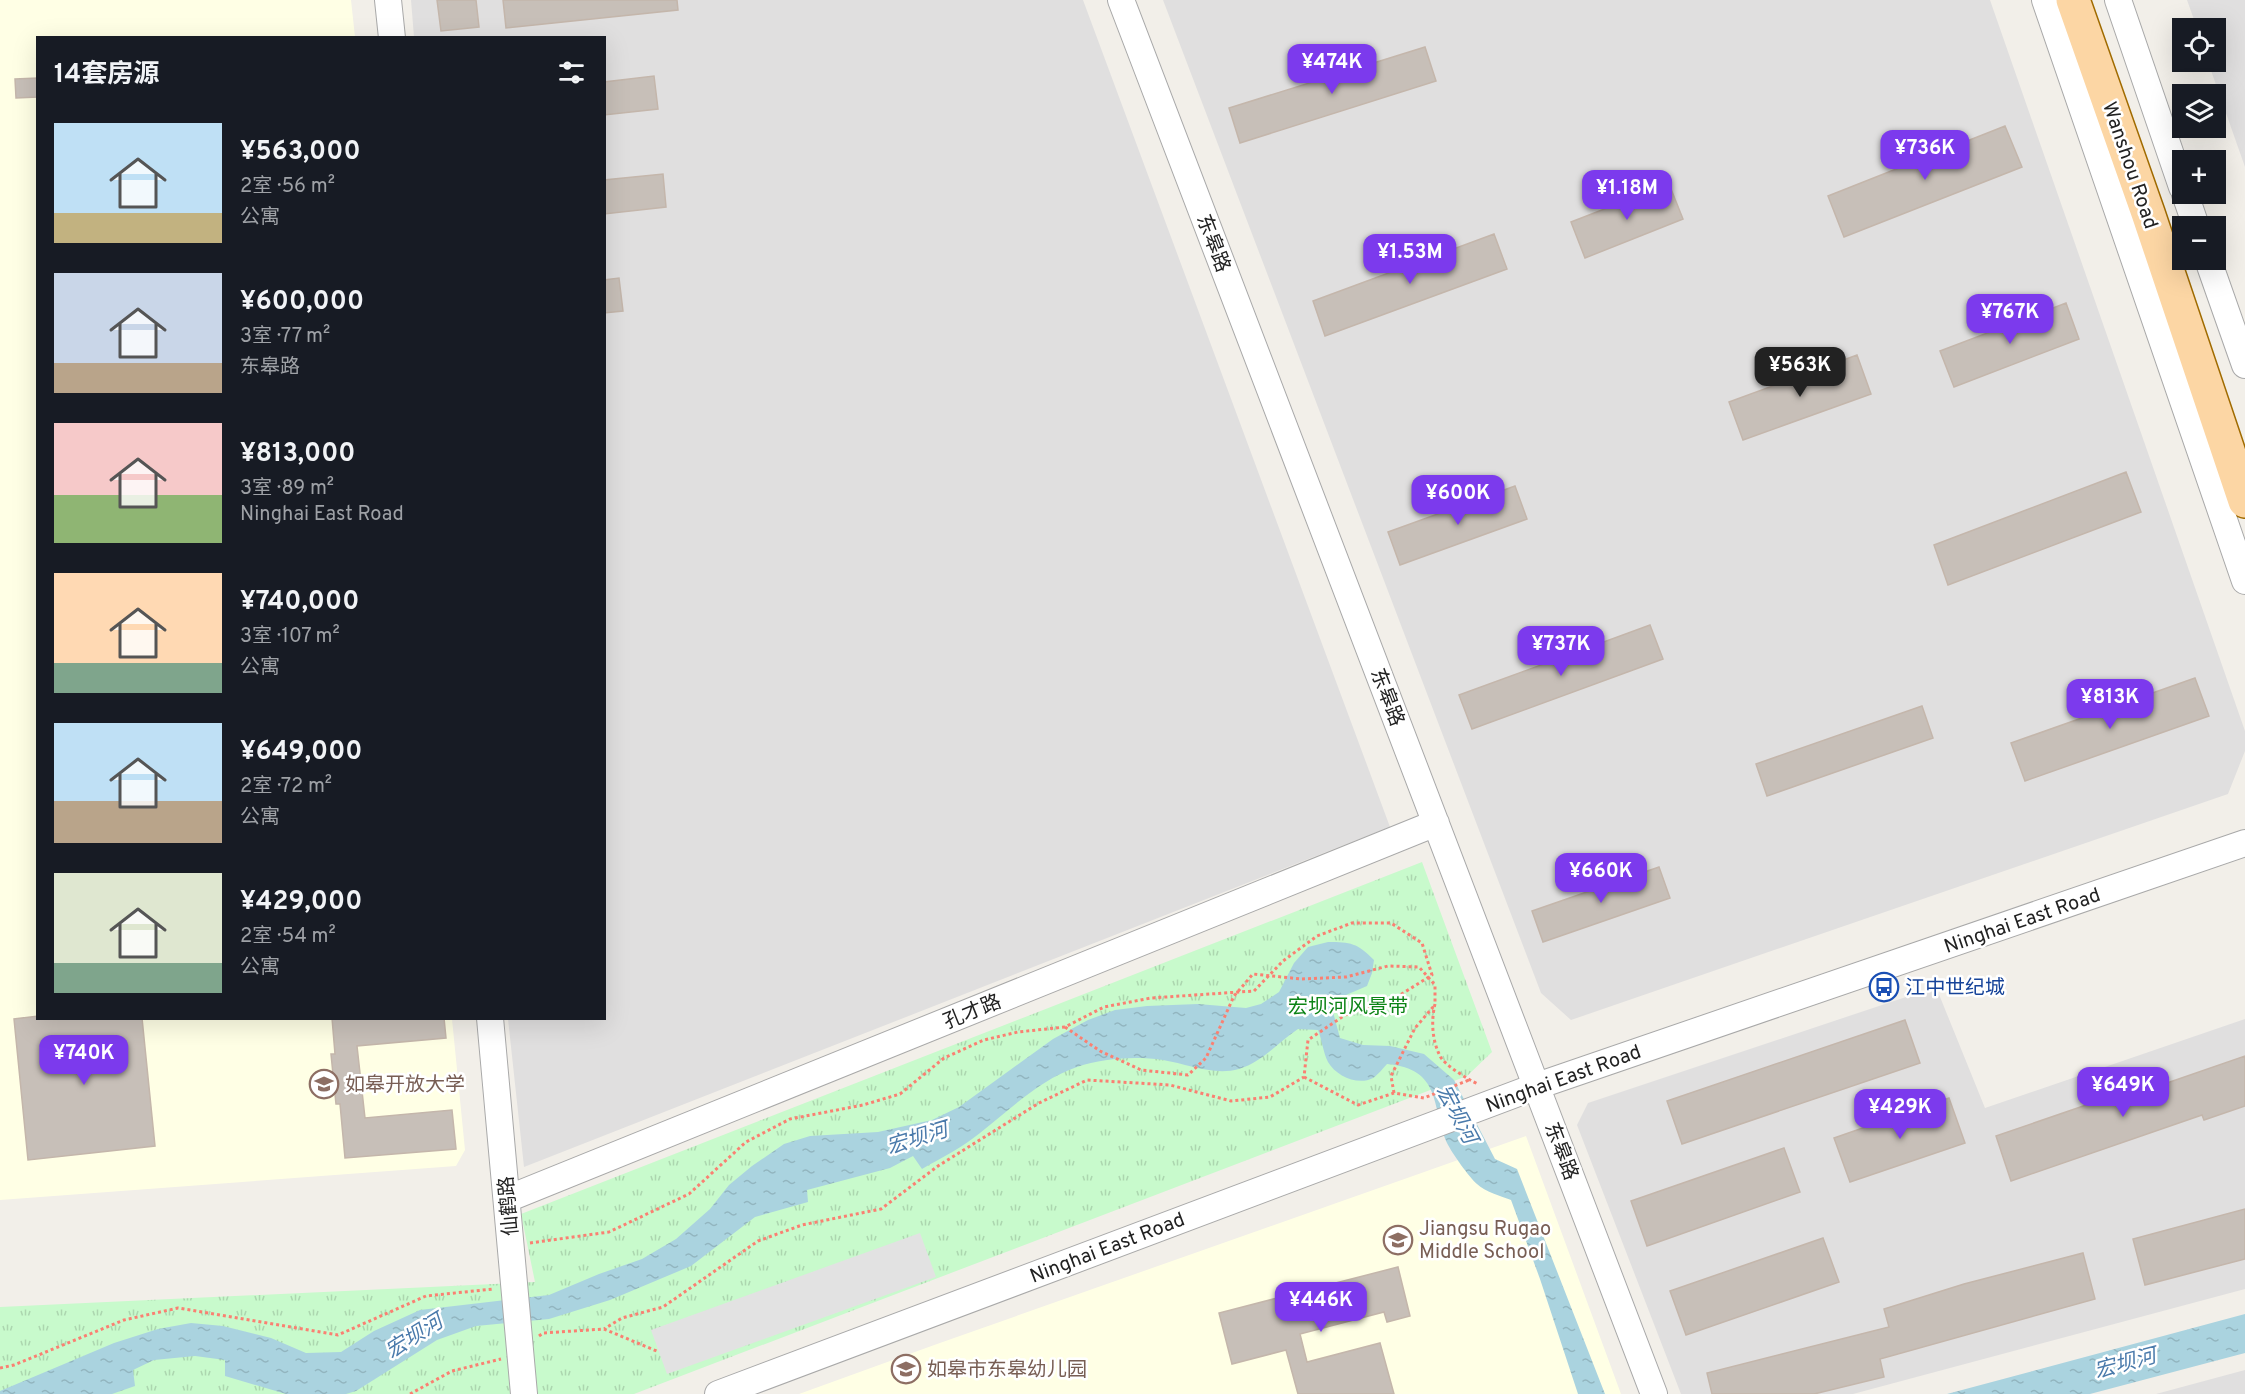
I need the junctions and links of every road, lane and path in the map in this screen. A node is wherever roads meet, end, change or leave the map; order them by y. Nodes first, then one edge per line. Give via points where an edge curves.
1 (388, 0) edge
2 (1121, 0) edge
3 (2045, 0) edge
4 (2073, 0) edge
5 (2096, 0) edge
6 (2118, 0) edge
7 (392, 36) edge
8 (2172, 158) edge
9 (2172, 222) edge
10 (2189, 270) edge
11 (2213, 270) edge
12 (2237, 318) edge
13 (2245, 365) edge
14 (2245, 433) edge
15 (2245, 501) edge
16 (2245, 581) edge
17 (1436, 823) junction
18 (2245, 843) edge
19 (1435, 1004) junction
20 (490, 1020) edge
21 (1065, 1026) junction
22 (1304, 1077) junction
23 (1538, 1086) junction
24 (1394, 1093) junction
25 (507, 1199) junction
26 (512, 1246) junction
27 (515, 1291) junction
28 (604, 1329) junction
29 (520, 1347) junction
30 (659, 1352) dead end
31 (0, 1368) edge
32 (410, 1394) edge
33 (524, 1394) edge
34 (718, 1394) edge
35 (1654, 1394) edge

1 - 7 street
2 - 17 street, 东皋路
3 - 16 street
4 - 15 main road, Wanshou Road
5 - 9 main road, Wanshou Road
6 - 8 street
10 - 14 main road
11 - 12 street
12 - 13 street
17 - 23 street, 东皋路
17 - 25 street, 孔才路
18 - 23 street, Ninghai East Road
19 - 21 path, bridge via 1435,985 1419,967 1388,966 1346,977 1301,979 1252,974 1234,996 1206,1058 1188,1075 1141,1070 1100,1051
19 - 24 path via 1415,1028 1391,1076
19 - 24 path via 1431,1021 1440,1058 1469,1080 1424,1098
20 - 25 street, 仙鹤路
21 - 22 path via 1104,1007 1151,998 1254,992 1283,961 1317,936 1352,923 1391,923 1422,943 1432,975 1400,995 1345,1015 1308,1041
21 - 26 path via 984,1040 944,1058 900,1094 790,1119 746,1142 689,1194 609,1232
22 - 24 path via 1358,1105
22 - 28 path via 1270,1097 1231,1101 1170,1085 1087,1080 1039,1103 938,1166 881,1209 801,1225 758,1241 663,1306 622,1318
23 - 34 street, Ninghai East Road
23 - 35 street, 东皋路
25 - 26 street, 仙鹤路
26 - 27 street, 仙鹤路
27 - 29 street, 仙鹤路
27 - 31 path via 426,1296 338,1335 178,1308 124,1320
28 - 29 path via 543,1334
28 - 30 path
29 - 32 path via 452,1371
29 - 33 street, 仙鹤路

